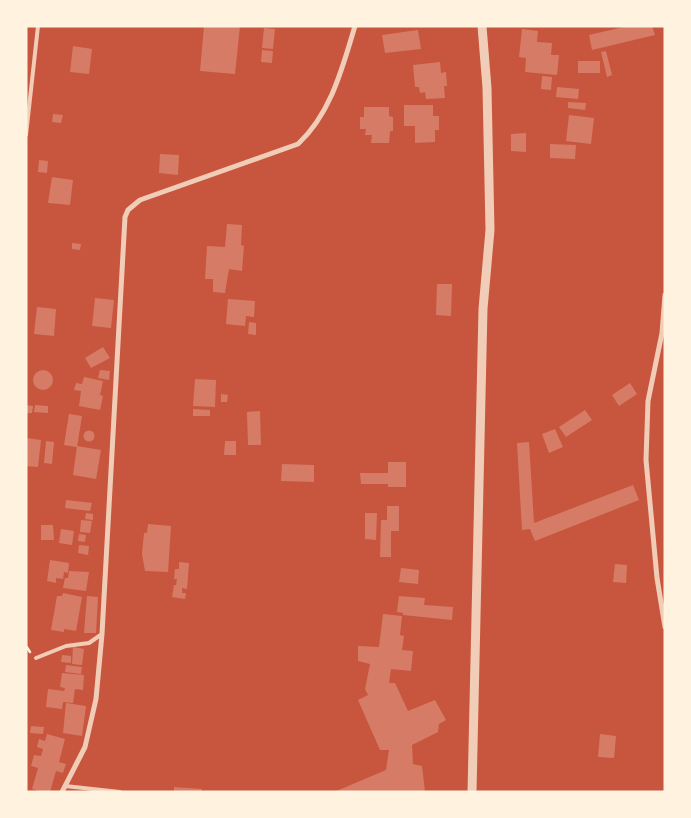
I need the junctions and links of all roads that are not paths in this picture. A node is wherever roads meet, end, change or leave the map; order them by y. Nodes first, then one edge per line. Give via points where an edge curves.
1 (38, 26) edge
2 (354, 26) edge
3 (482, 26) edge
4 (26, 87) edge
5 (32, 87) junction
6 (26, 135) edge
7 (665, 295) edge
8 (665, 627) edge
9 (102, 634) junction
10 (36, 658) dead end
11 (65, 786) junction
12 (62, 792) edge
13 (120, 792) edge
14 (472, 792) edge

1 - 5 lane
2 - 9 street via 334,92 311,132 298,144 140,200 128,210
3 - 14 street via 487,88 490,230 483,309
4 - 5 lane
5 - 6 lane
7 - 8 street via 662,333 648,401 646,460 656,578
9 - 10 lane via 89,643 66,646
9 - 11 street via 91,725 85,747
11 - 12 street
11 - 13 lane

